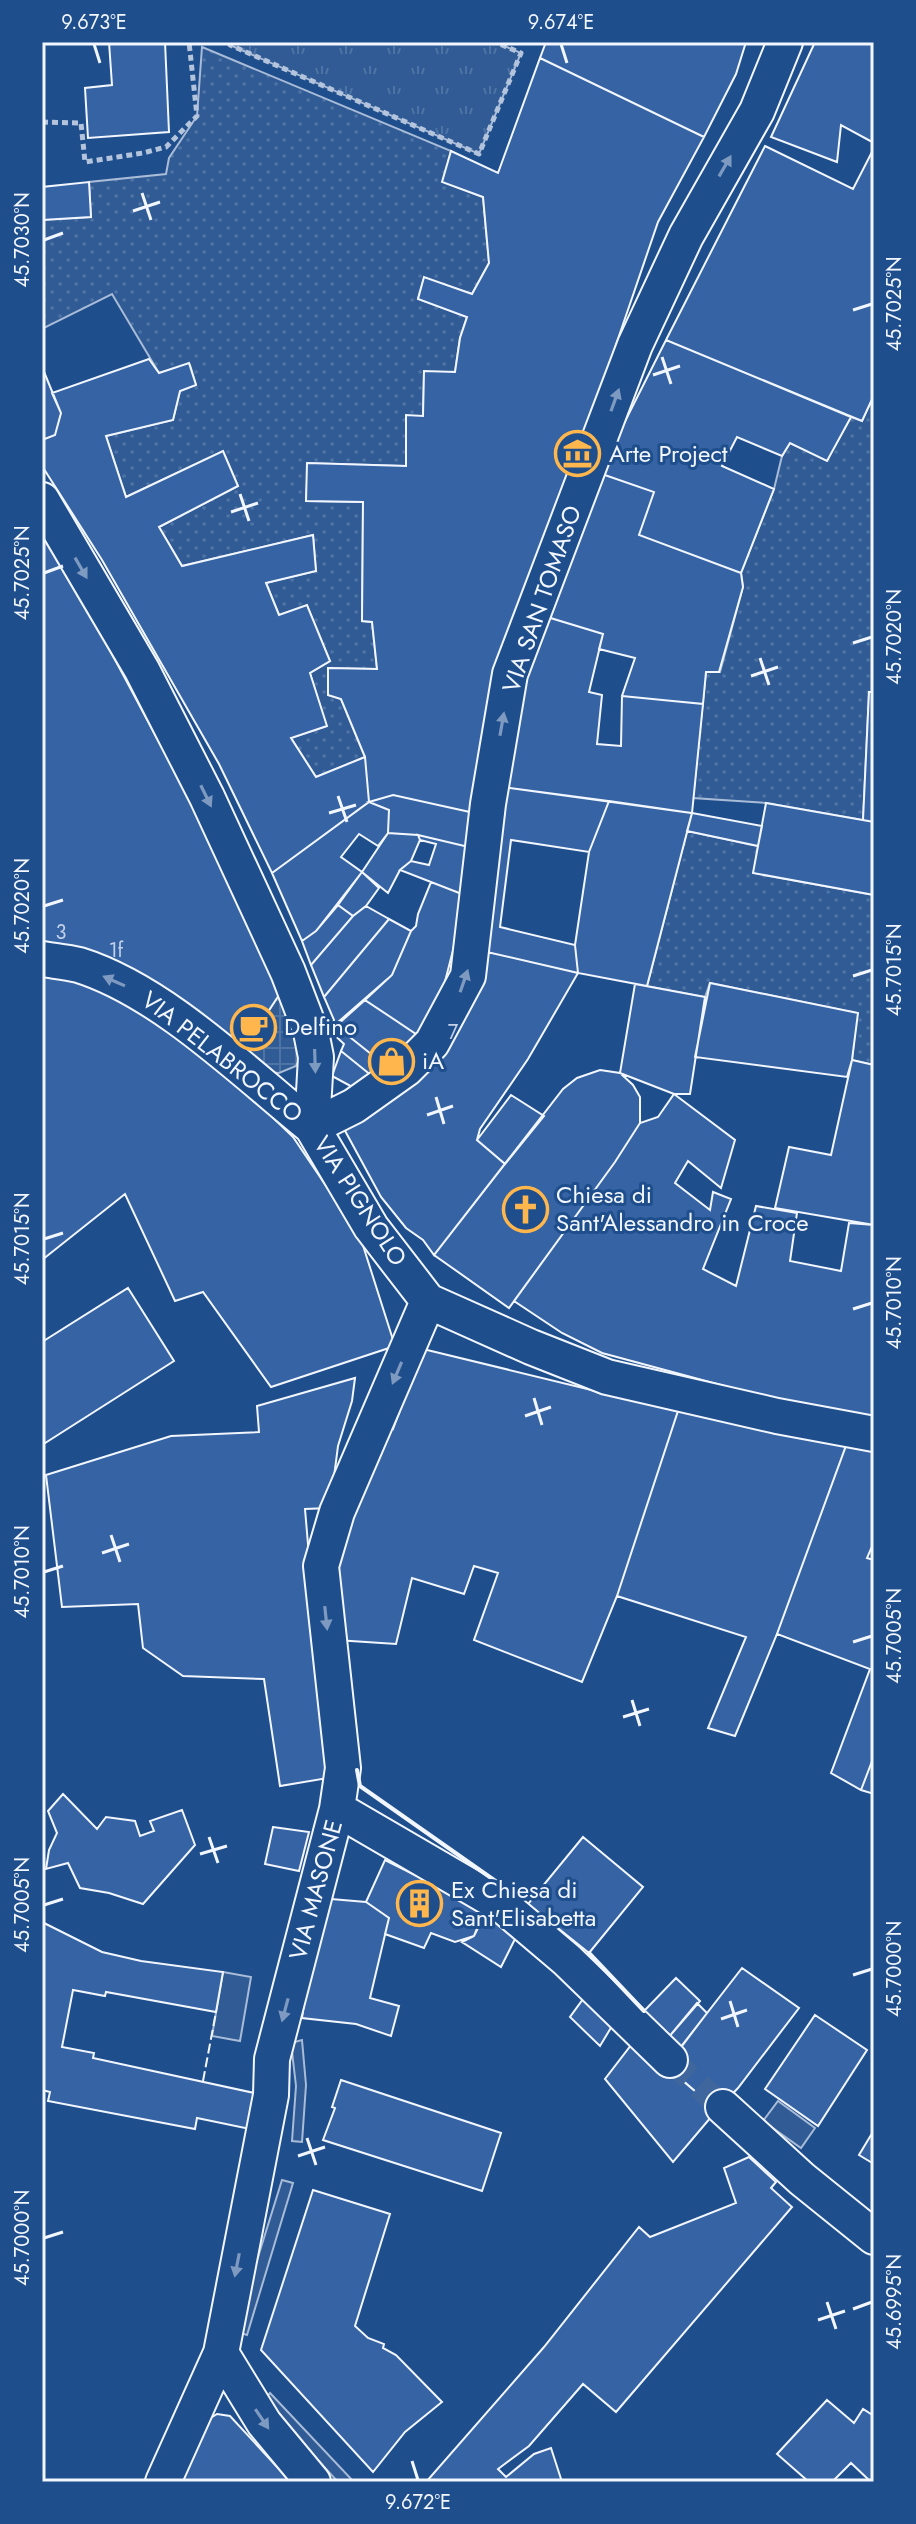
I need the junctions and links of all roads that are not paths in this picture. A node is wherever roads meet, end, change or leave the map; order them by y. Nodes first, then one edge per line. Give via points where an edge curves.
1 (785, 42) edge
2 (42, 500) edge
3 (42, 959) edge
4 (312, 1127) junction
5 (428, 1301) junction
6 (874, 1434) edge
7 (337, 1809) junction
8 (670, 2060) tunnel mouth
9 (723, 2107) tunnel mouth
10 (874, 2237) edge
11 (221, 2353) junction
12 (163, 2482) edge
13 (313, 2482) edge

4 -> 1 street, VIA SAN TOMASO via 354,1106 406,1069 432,1043 468,976 510,674 635,345 686,236 757,111
2 -> 4 street, VIA PIGNOLO via 142,670 288,972 316,1057
4 -> 3 street, VIA PELABROCCO via 136,990 76,965
4 - 5 street, VIA PIGNOLO via 371,1227
5 - 6 street, VIA PIGNOLO via 607,1377
5 -> 7 street, VIA MASONE via 337,1512 321,1566 343,1768
7 - 8 street via 502,1905
7 -> 11 street, VIA MASONE via 272,2059 271,2095
9 - 10 street
11 - 12 street, VIA MASONE
11 -> 13 street via 264,2423

